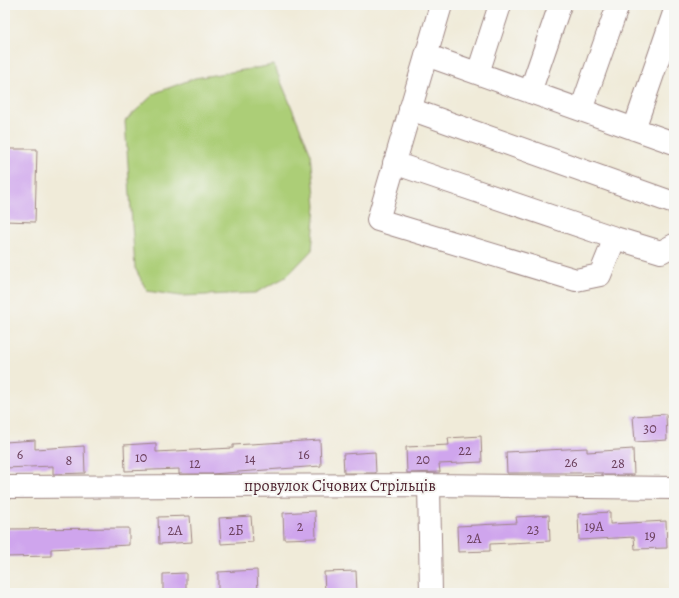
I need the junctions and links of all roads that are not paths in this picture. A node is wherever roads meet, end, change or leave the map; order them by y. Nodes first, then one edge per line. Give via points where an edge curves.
1 (441, 5) edge
2 (500, 5) edge
3 (560, 5) edge
4 (618, 5) edge
5 (674, 13) edge
6 (426, 54) junction
7 (478, 73) junction
8 (530, 92) junction
9 (410, 108) junction
10 (581, 110) junction
11 (634, 129) junction
12 (674, 143) edge
13 (394, 163) junction
14 (674, 204) edge
15 (615, 238) junction
16 (674, 245) edge
17 (429, 485) junction
18 (5, 487) edge
19 (674, 488) edge
20 (431, 593) edge

1 - 6 street
2 - 7 street
3 - 8 street
4 - 10 street
5 - 11 street
6 - 7 street
6 - 9 street
7 - 8 street
8 - 10 street
9 - 13 street
9 - 14 street
10 - 11 street
11 - 12 street
13 - 15 street
13 - 15 street via 378,220 576,280 600,275
15 - 16 street via 661,252
17 - 18 street, провулок Січових Стрільців
17 - 19 street, провулок Січових Стрільців
17 - 20 street

